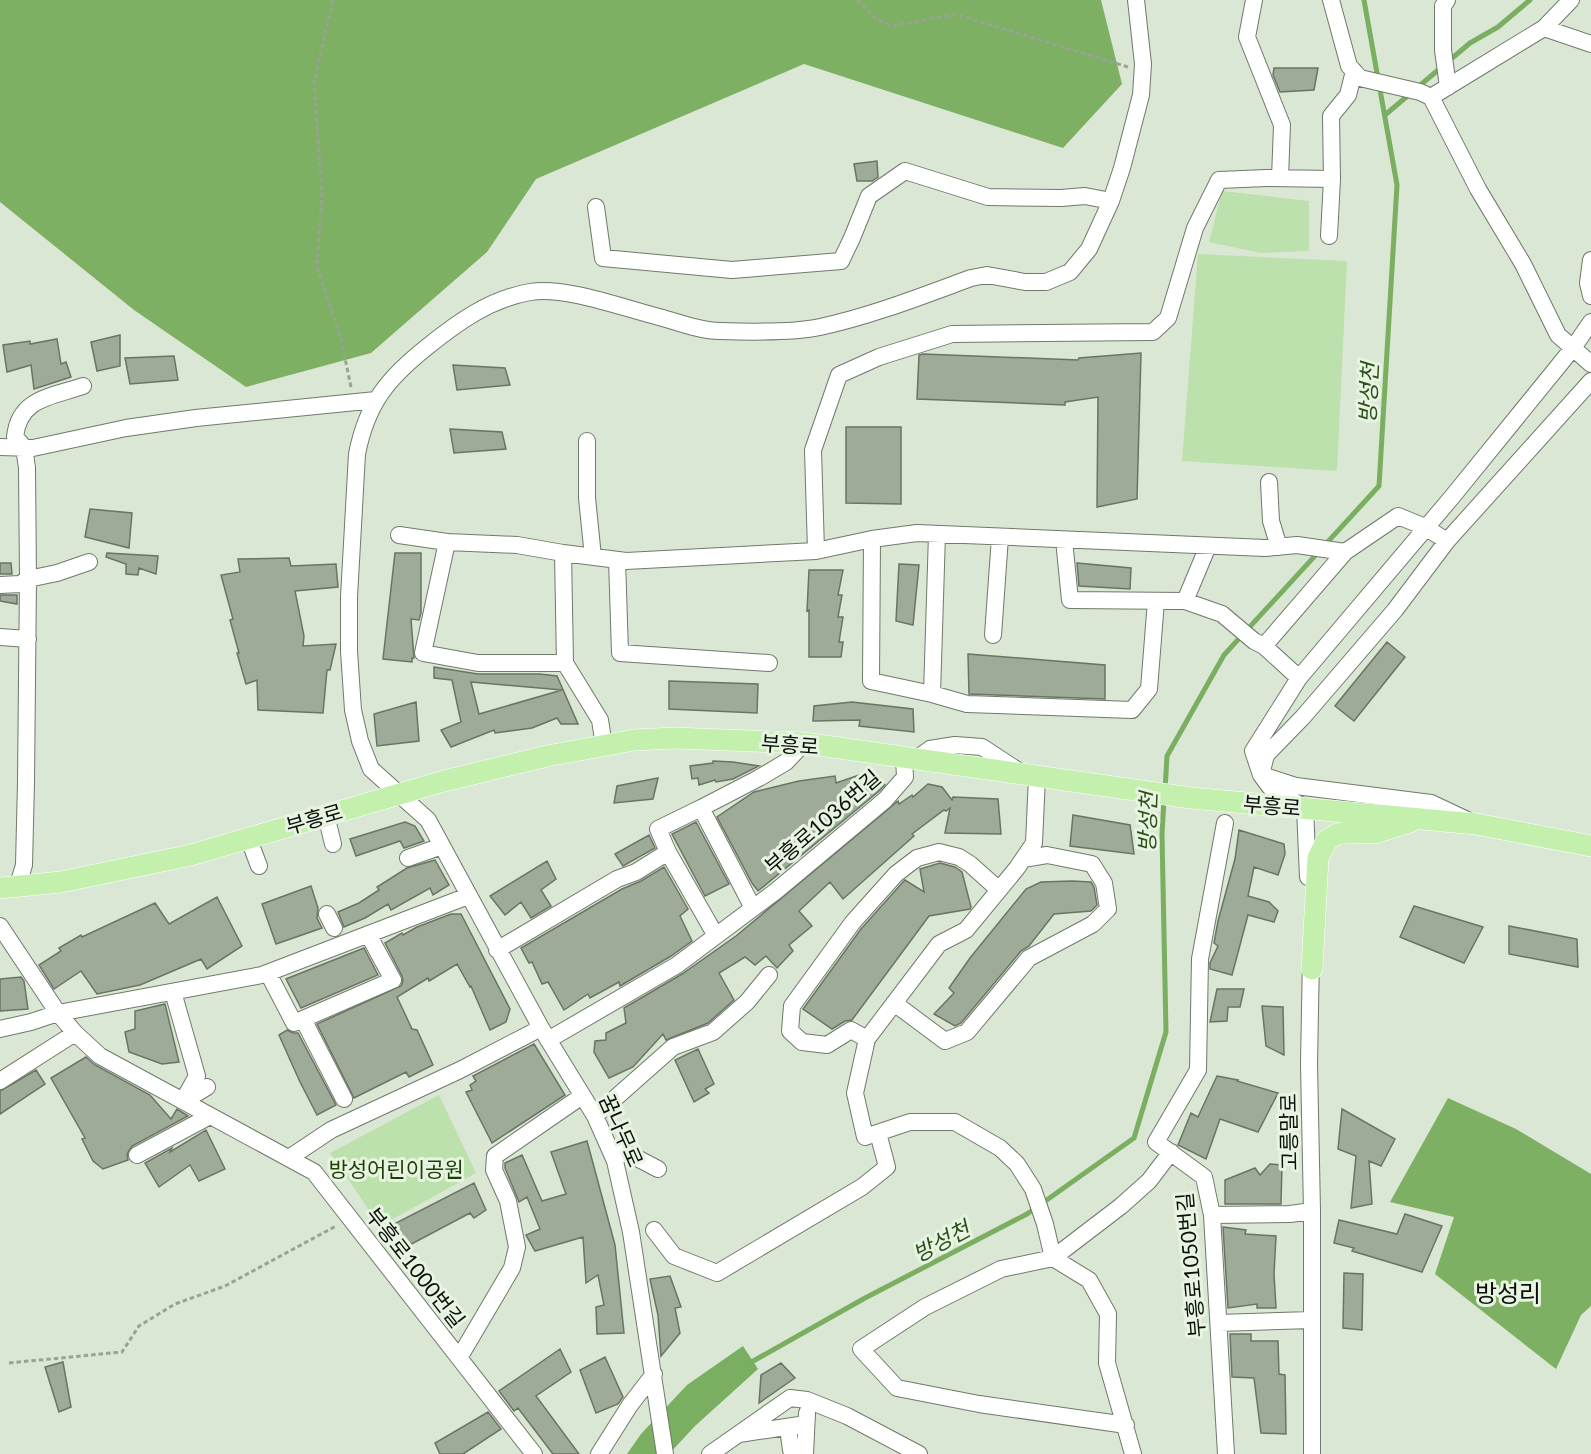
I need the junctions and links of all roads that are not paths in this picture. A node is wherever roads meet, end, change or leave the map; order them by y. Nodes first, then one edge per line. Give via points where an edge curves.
1 (1136, 0) edge
2 (1254, 0) edge
3 (1331, 0) edge
4 (1447, 0) edge
5 (1571, 0) edge
6 (1544, 28) junction
7 (1591, 44) edge
8 (1446, 72) junction
9 (1361, 76) junction
10 (1426, 95) junction
11 (1280, 178) junction
12 (1332, 179) junction
13 (1111, 201) junction
14 (596, 207) dead end
15 (1329, 236) dead end
16 (1591, 260) edge
17 (1591, 296) edge
18 (1591, 322) edge
19 (1573, 348) junction
20 (1591, 364) edge
21 (1591, 381) edge
22 (83, 386) dead end
23 (376, 400) junction
24 (587, 441) dead end
25 (0, 447) edge
26 (24, 447) junction
27 (1269, 482) dead end
28 (1425, 527) junction
29 (937, 534) junction
30 (399, 535) dead end
31 (1000, 537) junction
32 (872, 539) junction
33 (1064, 540) junction
34 (1448, 541) junction
35 (447, 542) junction
36 (1208, 546) junction
37 (1279, 547) junction
38 (816, 550) junction
39 (1340, 551) junction
40 (563, 553) junction
41 (593, 557) junction
42 (617, 560) junction
43 (89, 562) dead end
44 (28, 579) junction
45 (0, 585) edge
46 (1155, 601) junction
47 (1185, 601) junction
48 (993, 635) dead end
49 (0, 636) edge
50 (28, 639) junction
51 (1259, 644) junction
52 (565, 663) junction
53 (769, 663) dead end
54 (1299, 678) junction
55 (932, 694) junction
56 (804, 743) junction
57 (604, 746) junction
58 (910, 759) junction
59 (1261, 775) junction
60 (1031, 776) junction
61 (398, 795) junction
62 (702, 808) junction
63 (1305, 808) junction
64 (326, 815) junction
65 (1420, 818) junction
66 (1225, 823) dead end
67 (1476, 824) junction
68 (248, 837) junction
69 (333, 844) dead end
70 (442, 846) junction
71 (1591, 846) edge
72 (668, 852) junction
73 (408, 858) dead end
74 (1023, 859) junction
75 (259, 866) dead end
76 (8, 888) edge
77 (999, 890) junction
78 (468, 896) junction
79 (753, 908) junction
80 (0, 926) edge
81 (368, 934) junction
82 (716, 936) junction
83 (497, 950) junction
84 (1312, 969) junction
85 (268, 973) junction
86 (769, 975) dead end
87 (173, 992) junction
88 (894, 1004) junction
89 (58, 1012) junction
90 (303, 1019) junction
91 (0, 1029) edge
92 (75, 1034) junction
93 (544, 1034) junction
94 (867, 1039) junction
95 (0, 1081) edge
96 (207, 1087) dead end
97 (582, 1096) junction
98 (344, 1099) dead end
99 (183, 1101) junction
100 (210, 1116) junction
101 (596, 1116) junction
102 (878, 1133) junction
103 (609, 1147) junction
104 (1171, 1152) junction
105 (137, 1155) dead end
106 (289, 1158) junction
107 (658, 1169) dead end
108 (1312, 1211) junction
109 (1212, 1215) junction
110 (654, 1230) dead end
111 (1053, 1258) junction
112 (1312, 1320) junction
113 (1219, 1323) junction
114 (459, 1358) junction
115 (655, 1379) junction
116 (807, 1400) junction
117 (806, 1424) junction
118 (1126, 1425) junction
119 (788, 1428) junction
120 (735, 1435) junction
121 (715, 1452) edge
122 (798, 1452) edge
123 (534, 1454) edge
124 (598, 1454) edge
125 (665, 1454) edge
126 (920, 1454) edge
127 (1133, 1454) edge
128 (1226, 1454) edge
129 (1312, 1454) edge

1 - 13 street, 꿈나무로 via 1143,72 1141,95
2 - 11 street via 1247,37 1282,125
3 - 9 street via 1349,66
4 - 8 street via 1443,6
5 - 6 street
6 - 7 street
6 - 8 street
8 - 10 street
9 - 10 street
9 - 12 street via 1331,117
10 - 19 street via 1523,264 1558,335
11 - 12 street
11 - 38 street via 1219,180 1195,228 1168,318 1153,332 952,334 879,357 839,375 813,450
12 - 15 street
13 - 14 street via 1085,196 988,197 905,171 868,196 841,261 732,270 603,258
13 - 23 street, 꿈나무로 via 1089,249 1070,272 1046,282 987,275 971,278 819,327 717,331 561,292 532,292 500,300 466,317 402,367
16 - 17 street
18 - 19 street
19 - 20 street
19 - 28 street
21 - 34 street
22 - 26 street via 30,404 17,423 15,437
23 - 26 street via 196,418
23 - 61 street, 꿈나무로 via 360,436 357,454 350,688 356,726 371,769
24 - 41 street
25 - 26 street
26 - 44 street
27 - 37 street via 1271,521
28 - 34 street
28 - 39 street via 1398,516
28 - 54 street
29 - 31 street
29 - 32 street
29 - 55 street
30 - 35 street
31 - 33 street
31 - 48 street
32 - 38 street
32 - 55 street via 871,681
33 - 36 street
33 - 46 street via 1070,600
34 - 59 street via 1395,610 1266,755
35 - 40 street via 517,545
35 - 52 street via 423,653 478,663
36 - 37 street
36 - 47 street
37 - 39 street via 1297,545
38 - 42 street
39 - 51 street
40 - 41 street
40 - 52 street
41 - 42 street
42 - 53 street via 620,653
43 - 44 street
44 - 45 street via 20,584
44 - 50 street
46 - 47 street
46 - 55 street via 1149,689 1132,710 967,704
47 - 51 street via 1222,614
49 - 50 street
50 - 76 street via 24,866
51 - 54 street
52 - 57 street via 600,720
54 - 59 street via 1253,751
56 - 57 main road, 부흥로 via 674,738
56 - 58 main road, 부흥로
56 - 62 street via 786,762
57 - 61 main road, 부흥로 via 495,768
58 - 60 main road, 부흥로
58 - 79 street, 부흥로1036번길 via 905,777 885,800
59 - 63 street via 1270,787
59 - 67 street via 1296,786 1431,803
60 - 63 main road, 부흥로 via 1191,798
60 - 74 street via 1034,843
61 - 64 main road, 부흥로
61 - 70 street, 꿈나무로 via 428,820
62 - 72 street via 658,829
62 - 79 street, 부흥로1036번길
63 - 65 main road, 부흥로
63 - 84 street, 고릉말로
64 - 68 main road, 부흥로
64 - 69 street
65 - 67 main road, 부흥로
65 - 84 main road via 1375,833 1350,832 1327,840 1318,858
66 - 104 street, 부흥로1050번길 via 1200,959 1198,1070 1156,1142
67 - 71 main road, 부흥로
68 - 75 street
68 - 76 main road, 부흥로 via 144,866
70 - 73 street
70 - 78 street, 꿈나무로
72 - 82 street
72 - 83 street
74 - 77 street
74 - 88 street via 1047,855 1092,864 1104,884 1108,909 1093,924 1029,958 967,1032 945,1041
77 - 88 street via 966,930 939,944
77 - 94 street via 959,857 939,852 917,858 896,874 853,922 792,1006 790,1031 802,1042 827,1045 851,1030
78 - 81 street
78 - 83 street, 꿈나무로
79 - 82 street, 부흥로1036번길
80 - 89 street, 부흥로1000번길
81 - 85 street
81 - 90 street via 393,980
82 - 93 street, 부흥로1036번길 via 677,965
83 - 93 street, 꿈나무로
84 - 108 street, 고릉말로
85 - 87 street
85 - 90 street via 294,1023
86 - 101 street via 747,1002 713,1032 673,1047
87 - 89 street
87 - 99 street via 191,1042 197,1076
88 - 94 street
89 - 91 street
89 - 92 street, 부흥로1000번길
90 - 98 street
92 - 95 street
92 - 99 street, 부흥로1000번길 via 100,1056
93 - 97 street, 꿈나무로
93 - 106 street, 부흥로1036번길 via 331,1130
94 - 102 street via 855,1093 865,1137
96 - 99 street
97 - 101 street, 꿈나무로
97 - 114 street via 495,1156 494,1170 508,1201 517,1247 512,1268
99 - 100 street, 부흥로1000번길
100 - 105 street
100 - 106 street, 부흥로1000번길
101 - 103 street, 꿈나무로
102 - 110 street via 886,1167 862,1187 717,1273 674,1256
102 - 111 street via 910,1122 955,1122 1000,1148 1017,1164 1033,1189
103 - 107 street
103 - 115 street, 꿈나무로 via 631,1232
104 - 109 street, 부흥로1050번길 via 1204,1177
104 - 111 street via 1149,1181
106 - 114 street, 부흥로1000번길 via 314,1172
108 - 109 street
108 - 112 street, 고릉말로
109 - 113 street, 부흥로1050번길
111 - 118 street via 1089,1280 1108,1314 1107,1363
111 - 118 street via 1001,1269 925,1307 861,1349 897,1388
112 - 113 street
112 - 129 street, 고릉말로
113 - 128 street, 부흥로1050번길
114 - 123 street, 부흥로1000번길
115 - 124 street via 630,1405
115 - 125 street, 꿈나무로
116 - 117 street
116 - 120 street via 789,1398
116 - 126 street
117 - 119 street
117 - 122 street
118 - 127 street
119 - 120 street
119 - 122 street
120 - 121 street

